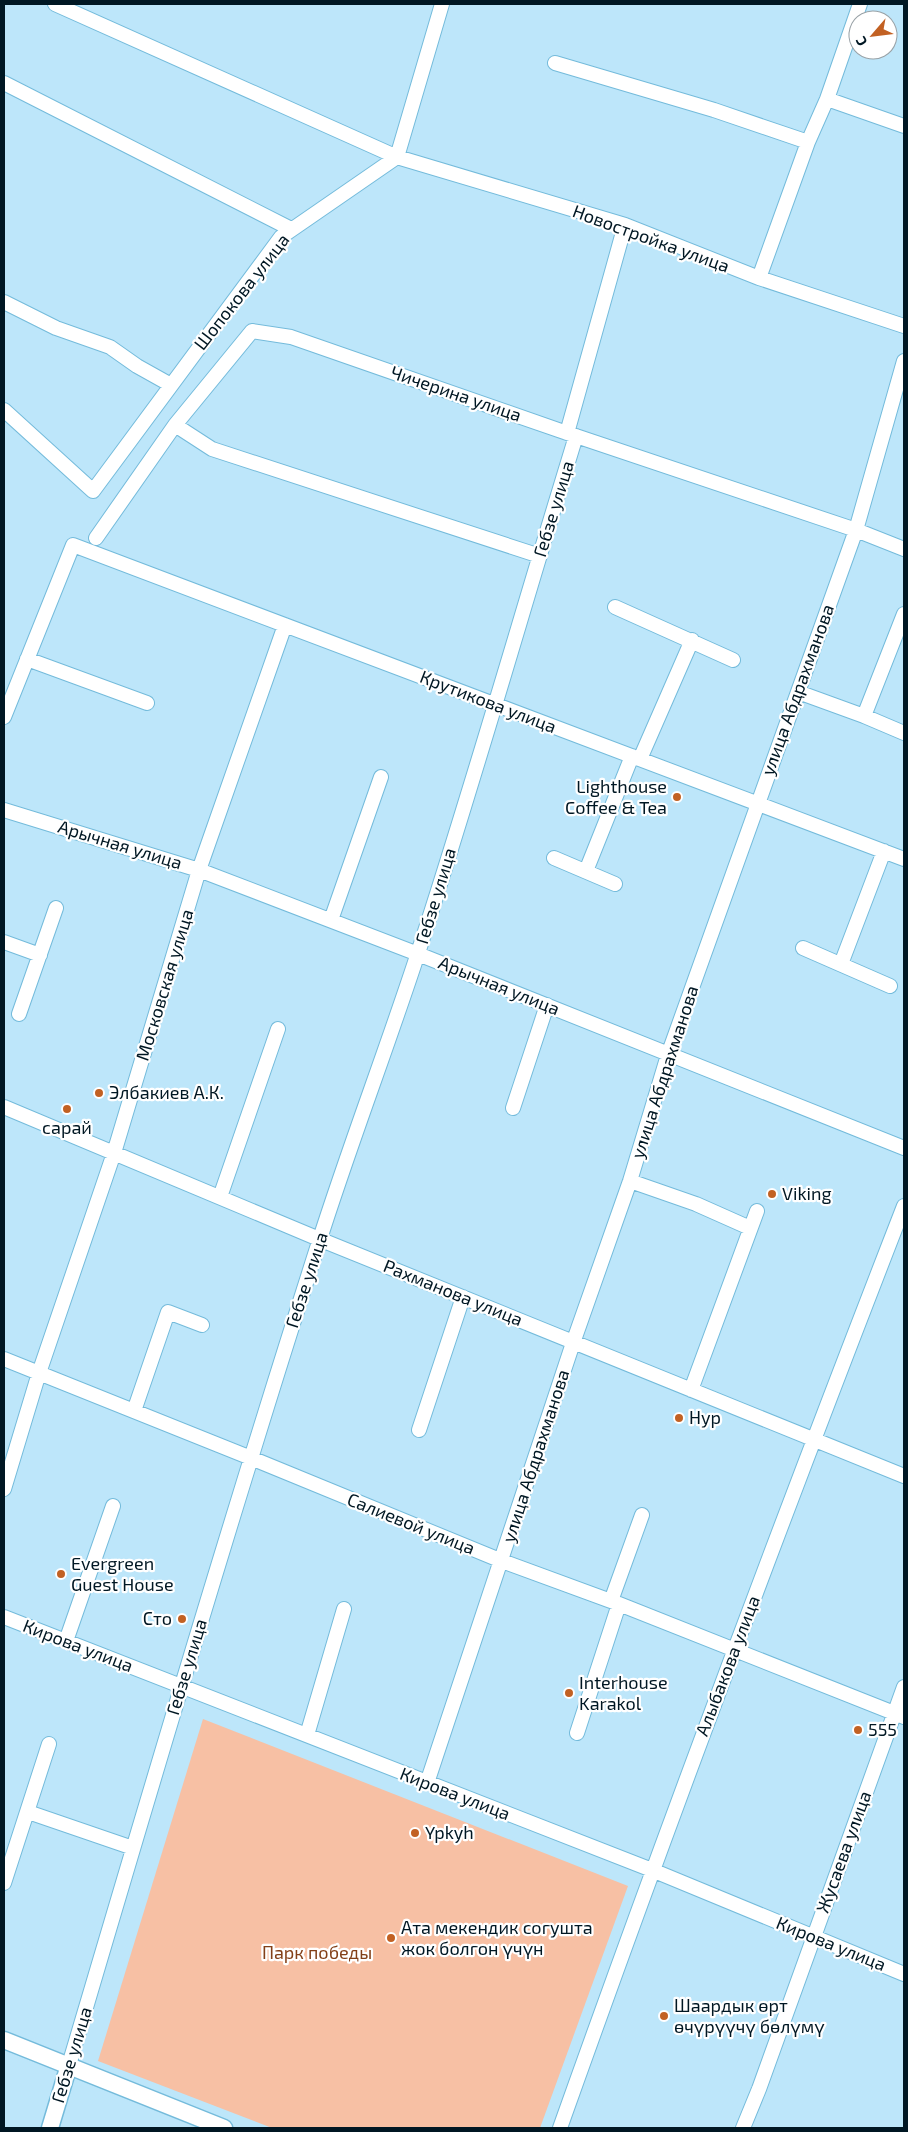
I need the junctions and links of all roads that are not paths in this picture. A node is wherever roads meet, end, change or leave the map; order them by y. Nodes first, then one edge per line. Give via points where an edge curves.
1 (55, 4) edge
2 (860, 4) edge
3 (437, 5) edge
4 (556, 63) dead end
5 (4, 83) edge
6 (827, 100) junction
7 (904, 126) edge
8 (808, 142) junction
9 (397, 157) junction
10 (625, 225) junction
11 (291, 229) junction
12 (759, 278) junction
13 (4, 302) edge
14 (904, 326) edge
15 (904, 361) edge
16 (171, 385) junction
17 (4, 410) edge
18 (175, 425) junction
19 (571, 435) junction
20 (856, 530) junction
21 (96, 538) dead end
22 (904, 549) edge
23 (540, 556) junction
24 (615, 606) dead end
25 (904, 614) edge
26 (285, 625) junction
27 (692, 640) junction
28 (27, 659) junction
29 (733, 660) dead end
30 (798, 692) junction
31 (147, 704) dead end
32 (496, 704) junction
33 (864, 716) junction
34 (4, 717) edge
35 (904, 733) edge
36 (636, 758) junction
37 (381, 777) dead end
38 (757, 803) junction
39 (4, 810) edge
40 (884, 851) junction
41 (554, 858) dead end
42 (904, 859) edge
43 (199, 870) junction
44 (586, 870) junction
45 (615, 884) dead end
46 (56, 908) dead end
47 (331, 920) junction
48 (4, 942) edge
49 (803, 948) dead end
50 (418, 954) junction
51 (40, 955) junction
52 (841, 964) junction
53 (890, 986) dead end
54 (547, 1005) junction
55 (19, 1014) dead end
56 (278, 1029) dead end
57 (668, 1055) junction
58 (4, 1107) edge
59 (513, 1108) dead end
60 (904, 1148) edge
61 (114, 1153) junction
62 (630, 1181) junction
63 (220, 1198) junction
64 (904, 1206) edge
65 (757, 1211) dead end
66 (750, 1228) junction
67 (319, 1239) junction
68 (463, 1297) junction
69 (202, 1325) dead end
70 (574, 1342) junction
71 (4, 1359) edge
72 (39, 1373) junction
73 (691, 1390) junction
74 (134, 1411) junction
75 (419, 1430) dead end
76 (813, 1439) junction
77 (251, 1458) junction
78 (904, 1476) edge
79 (4, 1489) edge
80 (113, 1506) dead end
81 (642, 1515) dead end
82 (502, 1561) junction
83 (615, 1602) junction
84 (344, 1609) dead end
85 (4, 1617) edge
86 (66, 1641) junction
87 (734, 1650) junction
88 (181, 1686) junction
89 (904, 1688) edge
90 (900, 1715) edge
91 (577, 1733) dead end
92 (307, 1735) junction
93 (49, 1744) dead end
94 (427, 1784) junction
95 (28, 1812) junction
96 (133, 1848) junction
97 (652, 1870) junction
98 (4, 1883) edge
99 (813, 1938) junction
100 (904, 1974) edge
101 (4, 2040) edge
102 (69, 2065) junction
103 (50, 2128) edge
104 (224, 2128) edge
105 (560, 2128) edge
106 (743, 2128) edge

1 - 9 street, Новостройка улица
2 - 6 street
3 - 9 street
4 - 8 street
5 - 11 street
6 - 7 street
6 - 8 street
8 - 12 street
9 - 10 street, Новостройка улица
9 - 11 street, Шопокова улица
10 - 12 street, Новостройка улица
10 - 19 street, Гебзе улица
11 - 16 street, Шопокова улица via 281,237
12 - 14 street, Новостройка улица
13 - 16 street via 56,328 110,347
15 - 20 street, улица Абдрахманова
16 - 17 street, Шопокова улица via 93,490
18 - 19 street, Чичерина улица via 252,331 291,337
18 - 21 street, Чичерина улица
18 - 23 street via 218,451
19 - 20 street, Чичерина улица
19 - 23 street, Гебзе улица
20 - 22 street, Чичерина улица
20 - 30 street, улица Абдрахманова
23 - 32 street, Гебзе улица
24 - 27 street
25 - 33 street
26 - 28 street, Крутикова улица via 73,545
26 - 32 street, Крутикова улица
26 - 43 street, Московская улица
27 - 29 street
27 - 36 street
28 - 31 street
28 - 34 street
30 - 33 street
30 - 38 street, улица Абдрахманова
32 - 36 street, Крутикова улица
32 - 50 street, Гебзе улица
33 - 35 street
36 - 38 street, Крутикова улица
36 - 44 street
37 - 47 street
38 - 40 street, Крутикова улица
38 - 57 street, улица Абдрахманова
39 - 43 street, Арычная улица
40 - 42 street, Крутикова улица
40 - 52 street
41 - 44 street
43 - 47 street, Арычная улица
43 - 61 street, Московская улица
44 - 45 street
46 - 51 street
47 - 50 street, Арычная улица
48 - 51 street
49 - 52 street
50 - 54 street, Арычная улица
50 - 67 street, Гебзе улица
51 - 55 street
52 - 53 street
54 - 57 street, Арычная улица
54 - 59 street
56 - 63 street
57 - 60 street, Арычная улица
57 - 62 street, улица Абдрахманова
58 - 61 street, Рахманова улица
61 - 63 street, Рахманова улица
61 - 72 street, Московская улица
62 - 66 street via 696,1204
62 - 70 street, улица Абдрахманова
63 - 67 street, Рахманова улица
64 - 76 street, Алыбакова улица
65 - 66 street
66 - 73 street
67 - 68 street, Рахманова улица
67 - 77 street, Гебзе улица
68 - 70 street, Рахманова улица
68 - 75 street
69 - 74 street via 168,1312
70 - 73 street, Рахманова улица
70 - 82 street, улица Абдрахманова
71 - 72 street, Салиевой улица
72 - 74 street, Салиевой улица
72 - 79 street, Московская улица
73 - 76 street, Рахманова улица
74 - 77 street, Салиевой улица
76 - 78 street, Рахманова улица
76 - 87 street, Алыбакова улица
77 - 82 street, Салиевой улица
77 - 88 street, Гебзе улица
80 - 86 street
81 - 83 street
82 - 83 street, Салиевой улица
82 - 94 street, улица Абдрахманова
83 - 87 street, Салиевой улица
83 - 91 street
84 - 92 street
85 - 86 street, Кирова улица
86 - 88 street, Кирова улица
87 - 90 street, Салиевой улица
87 - 97 street, Алыбакова улица
88 - 92 street, Кирова улица
88 - 96 street, Гебзе улица
89 - 90 street, Жусаева улица
90 - 99 street, Жусаева улица
92 - 94 street, Кирова улица
93 - 95 street
94 - 97 street, Кирова улица
95 - 96 street
95 - 98 street
96 - 102 street, Гебзе улица
97 - 99 street, Кирова улица
97 - 105 street, Алыбакова улица
99 - 100 street, Кирова улица
99 - 106 street, Жусаева улица
101 - 102 main road
102 - 103 main road, Гебзе улица
102 - 104 main road

